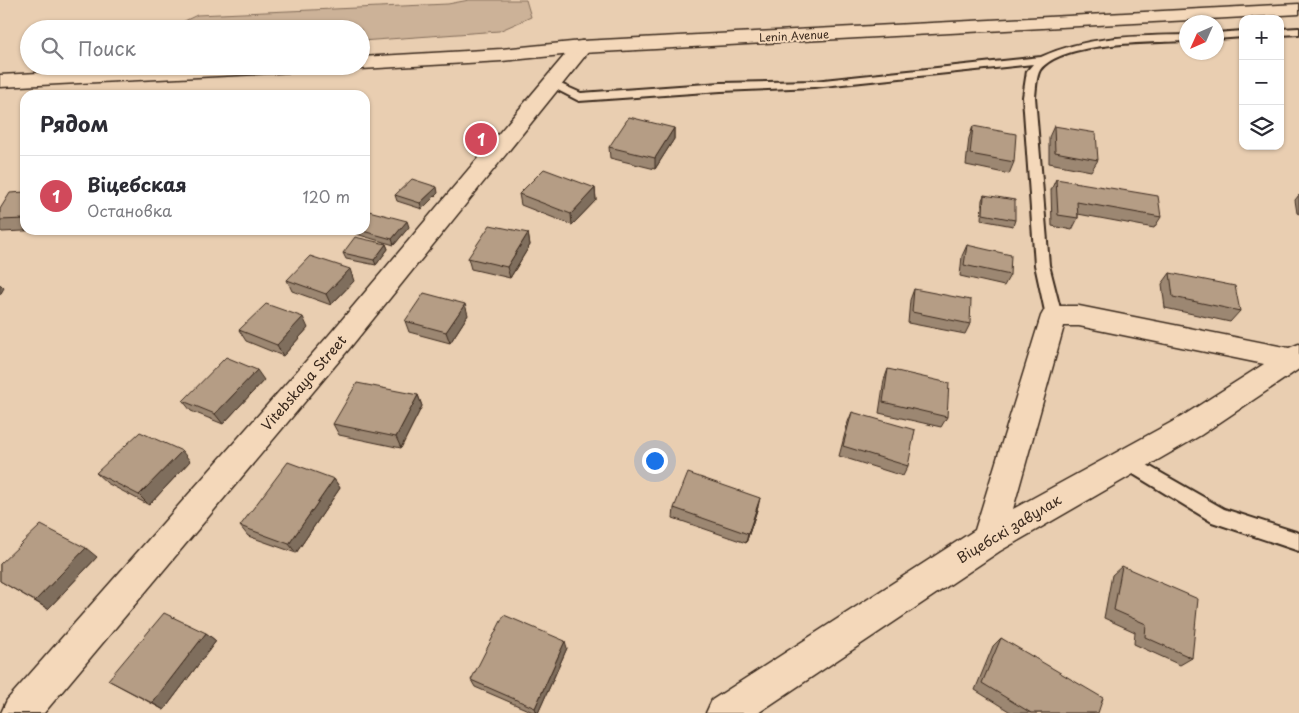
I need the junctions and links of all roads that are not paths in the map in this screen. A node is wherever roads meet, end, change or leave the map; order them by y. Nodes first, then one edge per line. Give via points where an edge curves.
1 (1299, 9) edge
2 (1299, 31) edge
3 (1284, 32) edge
4 (1239, 34) edge
5 (1224, 35) edge
6 (1179, 39) edge
7 (582, 47) junction
8 (1045, 59) junction
9 (370, 62) edge
10 (118, 75) edge
11 (0, 81) edge
12 (552, 84) junction
13 (1054, 316) junction
14 (1296, 357) edge
15 (1126, 461) junction
16 (988, 540) junction
17 (1299, 542) edge
18 (20, 713) edge
19 (725, 713) edge

1 - 7 street
2 - 3 lane
4 - 5 lane
6 - 8 lane via 1080,46
7 - 9 street
7 - 12 street, Vitebskaya Street
8 - 12 lane via 814,84 721,86 579,97
8 - 13 lane via 1032,71 1029,97 1042,265
10 - 11 street
12 - 18 street, Vitebskaya Street via 339,342
13 - 14 street via 1079,316
13 - 16 street
14 - 15 street, Віцебскі завулак via 1191,426
15 - 16 street, Віцебскі завулак
15 - 17 lane via 1219,516
16 - 19 street, Віцебскі завулак

